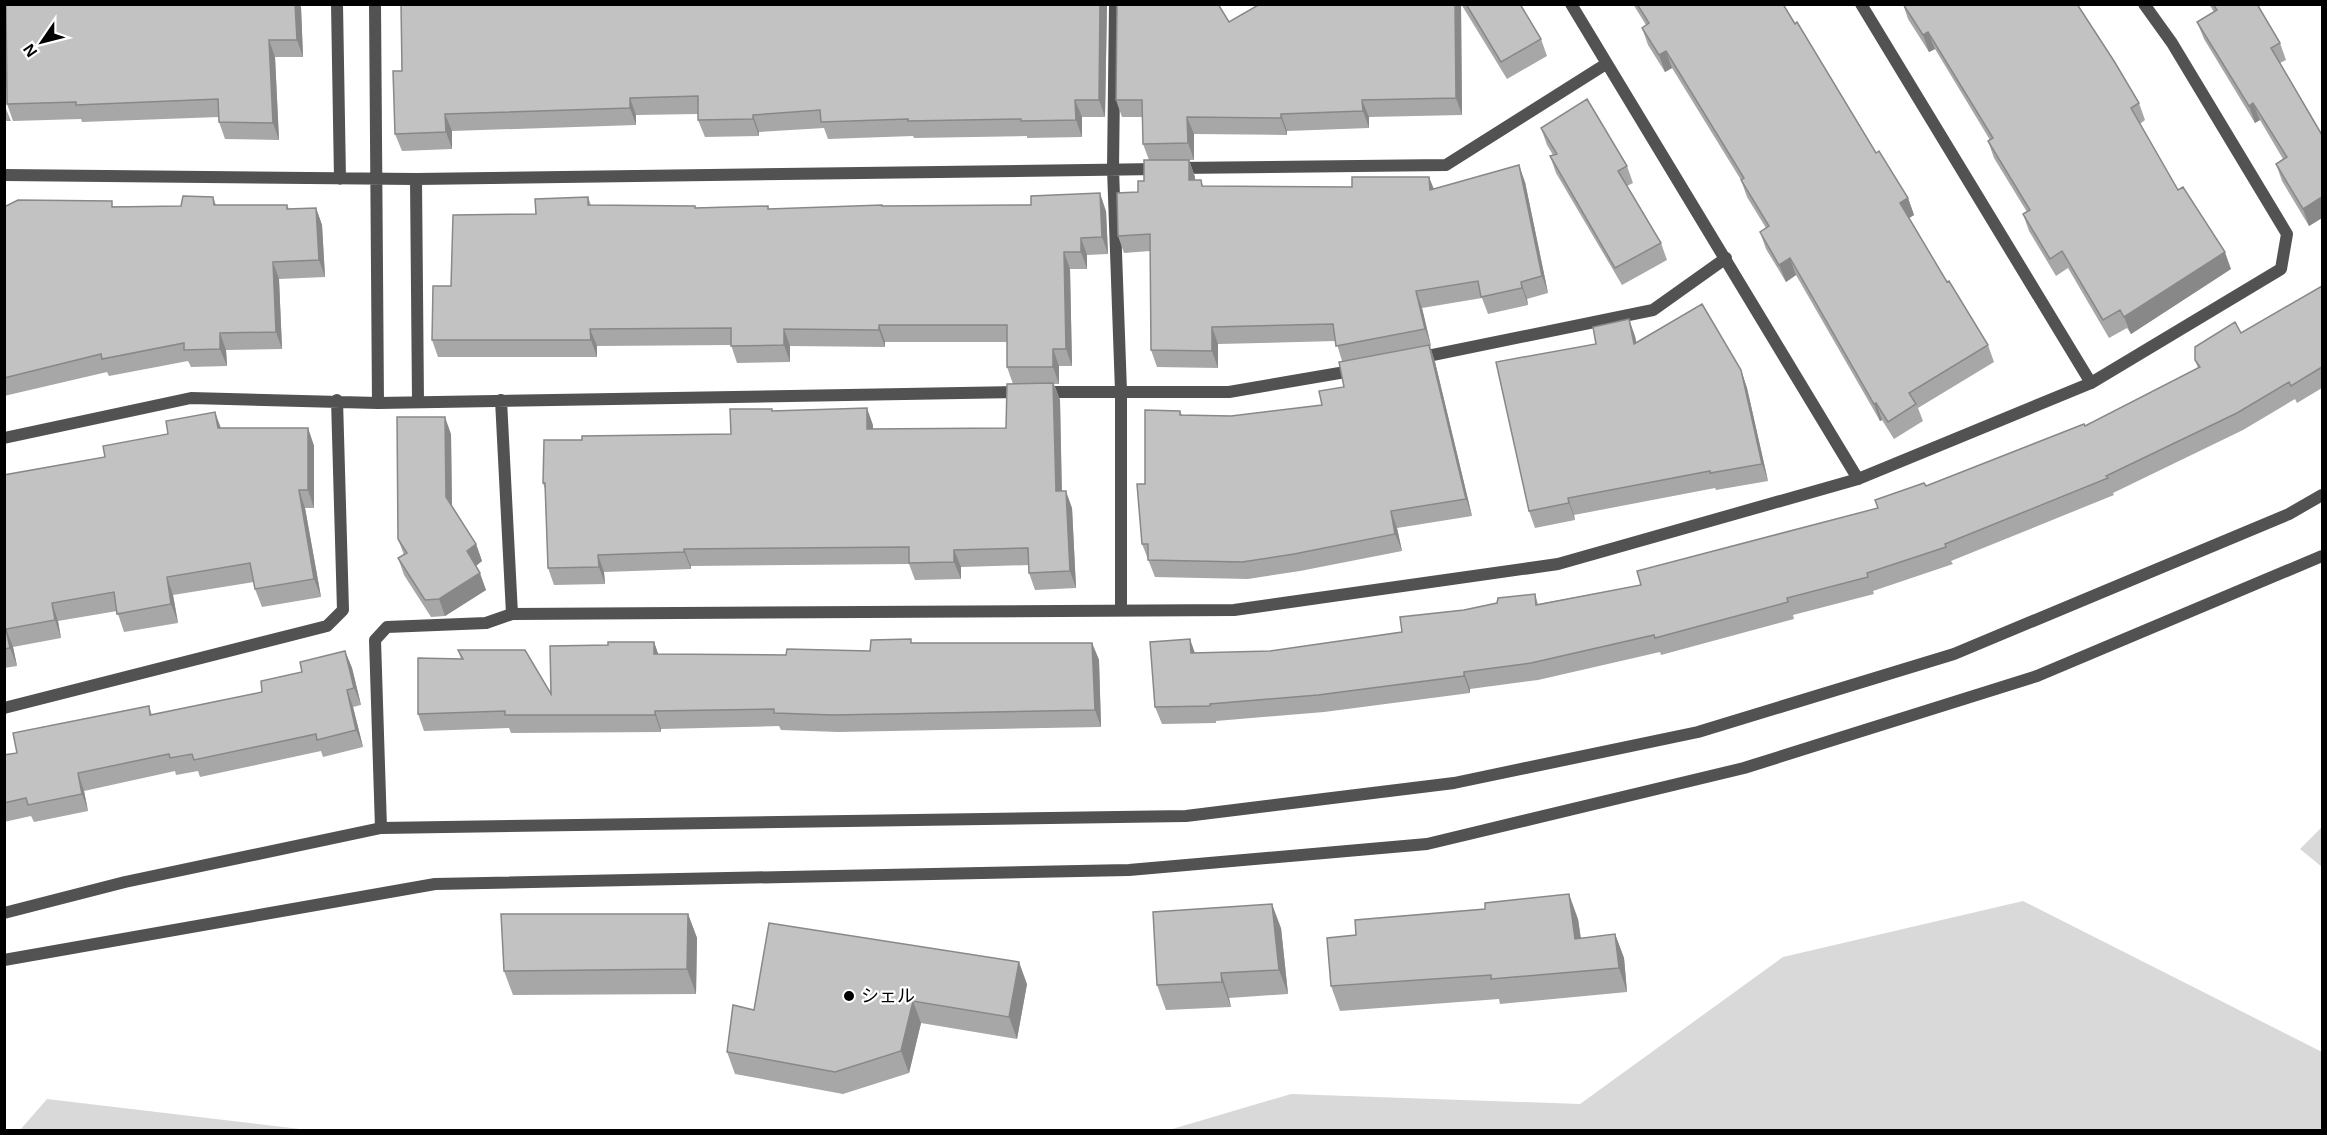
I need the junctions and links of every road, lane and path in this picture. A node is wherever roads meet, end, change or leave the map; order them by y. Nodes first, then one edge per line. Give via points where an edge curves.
1 (338, 4) edge
2 (375, 4) edge
3 (1115, 4) edge
4 (1571, 4) edge
5 (1861, 4) edge
6 (2144, 4) edge
7 (1606, 64) junction
8 (1113, 169) junction
9 (4, 175) edge
10 (340, 179) junction
11 (376, 179) junction
12 (416, 179) junction
13 (1726, 258) junction
14 (1402, 361) edge
15 (1367, 368) edge
16 (2091, 383) junction
17 (1121, 391) junction
18 (337, 400) junction
19 (501, 400) junction
20 (418, 401) junction
21 (378, 402) junction
22 (4, 438) edge
23 (1858, 479) junction
24 (2322, 495) edge
25 (2322, 555) edge
26 (1121, 609) junction
27 (512, 614) junction
28 (4, 708) edge
29 (381, 828) junction
30 (4, 913) edge
31 (4, 960) edge

1 - 10 street
2 - 11 street
3 - 8 street
4 - 7 street
5 - 16 street
6 - 16 street via 2172,43 2287,234 2281,269
7 - 8 street via 1446,165
7 - 13 street
8 - 12 street
8 - 17 street
9 - 10 street
10 - 11 street
11 - 12 street
11 - 21 street
12 - 20 street
13 - 14 street via 1653,310
13 - 23 street
15 - 17 street via 1229,392
16 - 23 street
17 - 19 street
17 - 26 street
18 - 21 street
18 - 22 street via 191,398
18 - 28 street via 343,610 327,626
19 - 20 street
19 - 27 street
20 - 21 street
23 - 26 street via 1558,564 1233,610
24 - 29 street via 2289,514 1954,654 1698,732 1454,783 1186,816
25 - 31 street via 2037,676 1744,768 1427,844 1129,870 435,884
26 - 27 street
27 - 29 street via 486,623 387,627 375,640
29 - 30 street via 125,882

